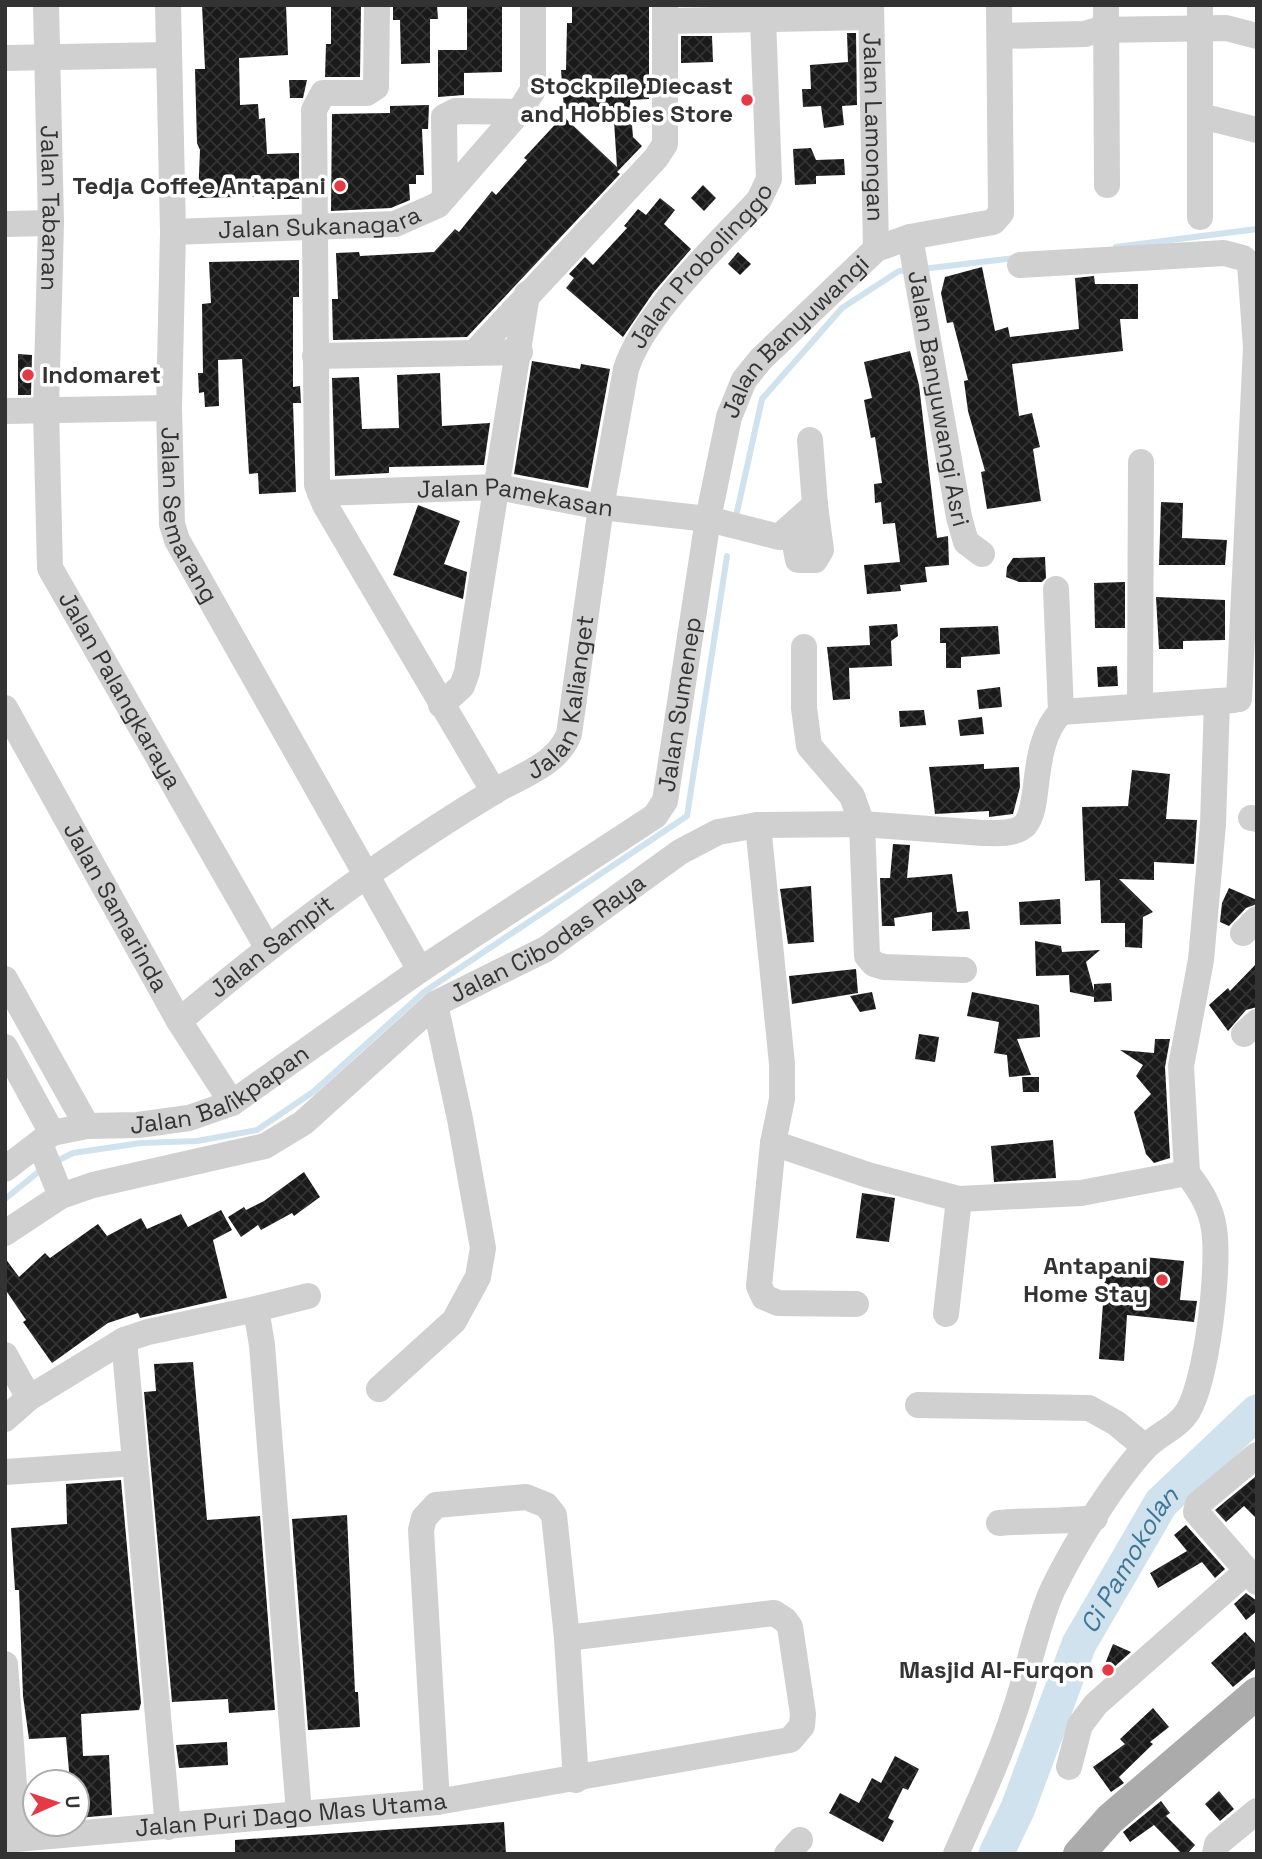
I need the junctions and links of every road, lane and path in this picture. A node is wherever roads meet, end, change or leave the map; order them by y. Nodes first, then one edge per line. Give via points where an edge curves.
1 (46, 5) edge
2 (168, 5) edge
3 (377, 5) edge
4 (533, 5) edge
5 (871, 11) edge
6 (666, 13) edge
7 (1200, 17) edge
8 (763, 19) junction
9 (1000, 22) edge
10 (1103, 22) edge
11 (1257, 36) edge
12 (168, 55) junction
13 (46, 57) junction
14 (5, 58) edge
15 (519, 112) junction
16 (1201, 116) junction
17 (1257, 131) edge
18 (1107, 185) dead end
19 (445, 197) junction
20 (1200, 218) dead end
21 (51, 223) junction
22 (5, 224) edge
23 (314, 228) junction
24 (173, 232) junction
25 (912, 247) junction
26 (876, 249) junction
27 (1020, 265) dead end
28 (527, 294) junction
29 (476, 351) junction
30 (520, 352) junction
31 (315, 356) junction
32 (169, 408) junction
33 (46, 410) junction
34 (5, 411) edge
35 (810, 440) dead end
36 (1141, 462) dead end
37 (498, 487) junction
38 (320, 494) junction
39 (815, 505) junction
40 (601, 507) junction
41 (708, 519) junction
42 (792, 528) junction
43 (982, 554) dead end
44 (1056, 589) dead end
45 (804, 647) dead end
46 (1238, 699) edge
47 (441, 705) junction
48 (1140, 705) junction
49 (1061, 712) junction
50 (9, 722) edge
51 (494, 792) junction
52 (862, 824) junction
53 (758, 825) junction
54 (367, 875) junction
55 (267, 947) junction
56 (420, 970) junction
57 (964, 970) dead end
58 (5, 979) edge
59 (435, 1004) junction
60 (179, 1021) junction
61 (5, 1047) edge
62 (232, 1102) junction
63 (87, 1126) junction
64 (774, 1143) junction
65 (50, 1161) junction
66 (5, 1169) edge
67 (1187, 1173) junction
68 (959, 1199) junction
69 (5, 1234) edge
70 (309, 1296) dead end
71 (856, 1304) dead end
72 (256, 1309) junction
73 (946, 1314) dead end
74 (124, 1340) junction
75 (5, 1354) edge
76 (379, 1389) dead end
77 (29, 1398) junction
78 (918, 1405) dead end
79 (5, 1419) edge
80 (1145, 1447) junction
81 (1255, 1459) edge
82 (135, 1463) junction
83 (5, 1472) edge
84 (1095, 1518) junction
85 (999, 1523) dead end
86 (1252, 1576) edge
87 (567, 1638) junction
88 (5, 1664) edge
89 (1257, 1693) edge
90 (1069, 1767) dead end
91 (576, 1780) junction
92 (437, 1802) junction
93 (1257, 1811) edge
94 (299, 1813) junction
95 (168, 1827) junction
96 (12, 1839) edge
97 (956, 1854) edge
98 (1079, 1854) edge
99 (1215, 1854) edge

1 - 13 street, Jalan Tabanan
2 - 12 street, Jalan Semarang
3 - 23 street via 376,86 367,93 323,93 316,102
4 - 15 street, Jalan Sukanagara via 535,78
5 - 8 street
5 - 26 street, Jalan Lamongan
6 - 8 street
6 - 28 street via 665,144
7 - 10 street
7 - 11 street
7 - 16 street
8 - 40 street, Jalan Probolinggo via 769,179 759,200 633,346
9 - 10 street
9 - 25 street, Jalan Banyuwangi via 1001,213 993,222
10 - 18 street
12 - 13 street
12 - 24 street, Jalan Semarang
13 - 14 street
13 - 21 street, Jalan Tabanan
15 - 19 street, Jalan Sukanagara
15 - 19 street via 456,111 444,117
16 - 17 street
16 - 20 street
19 - 23 street, Jalan Sukanagara via 427,212 395,224
21 - 22 street
21 - 33 street, Jalan Tabanan
23 - 24 street, Jalan Sukanagara
23 - 31 street
24 - 32 street, Jalan Semarang
25 - 26 street, Jalan Banyuwangi
25 - 43 street, Jalan Banyuwangi Asri via 959,517 966,542
26 - 41 street, Jalan Banyuwangi via 744,380 729,417
27 - 46 street via 1224,253 1250,264 1256,347
28 - 29 street
28 - 30 street
29 - 30 street
29 - 31 street
30 - 37 street
31 - 38 street
32 - 33 street
32 - 54 street, Jalan Semarang via 170,509 177,540
33 - 34 street
33 - 55 street, Jalan Palangkaraya via 49,554 56,582
35 - 39 street
36 - 48 street
37 - 38 street, Jalan Pamekasan
37 - 40 street, Jalan Pamekasan
37 - 47 street via 467,672 462,686
38 - 47 street
39 - 42 street
39 - 42 street via 821,550 815,560 798,559
40 - 41 street, Jalan Pamekasan
40 - 51 street, Jalan Kalianget via 564,748
41 - 42 street, Jalan Pamekasan via 779,537
41 - 56 street, Jalan Sumenep via 661,808 648,823
44 - 49 street
45 - 52 street via 809,746 852,796
46 - 48 street
46 - 67 street via 1213,824 1201,960 1181,1066
47 - 51 street
48 - 49 street
49 - 52 street, Jalan Cibodas Raya via 1041,748 1029,817 1022,827 983,833
50 - 60 street, Jalan Samarinda
51 - 54 street, Jalan Kalianget
52 - 53 street, Jalan Cibodas Raya
52 - 57 street via 869,960 884,967
53 - 59 street, Jalan Cibodas Raya via 718,832 680,852 546,949
53 - 64 street via 782,1064 782,1099
54 - 55 street, Jalan Sampit
54 - 56 street, Jalan Semarang
55 - 60 street, Jalan Sampit
56 - 62 street, Jalan Balikpapan
58 - 63 street
59 - 65 street, Jalan Cibodas Raya via 303,1123 265,1146 126,1176
59 - 76 street via 483,1248 478,1277 454,1321
60 - 62 street, Jalan Samarinda
61 - 65 street
62 - 63 street, Jalan Balikpapan via 189,1118
63 - 65 street, Jalan Balikpapan
64 - 68 street
64 - 71 street via 761,1293 778,1303
65 - 66 street, Jalan Balikpapan
65 - 69 street, Jalan Cibodas Raya
67 - 68 street via 1081,1194
67 - 80 street via 1201,1191 1214,1228 1207,1341 1187,1412
68 - 73 street
70 - 72 street
72 - 74 street
72 - 94 street
74 - 77 street
74 - 82 street
75 - 77 street
77 - 79 street
78 - 80 street via 1089,1408
80 - 84 street
81 - 86 street via 1198,1504 1197,1516
82 - 83 street
82 - 95 street
84 - 85 street
84 - 97 street via 1052,1591 1016,1707
86 - 90 street via 1096,1704 1080,1725
87 - 91 street
87 - 91 street, Jalan Puri Dago Mas Utama via 774,1613 790,1627 803,1714 802,1726 790,1740
87 - 92 street via 556,1523 546,1505 526,1497 430,1508 421,1530
88 - 96 street
89 - 98 main road via 1110,1819
91 - 92 street, Jalan Puri Dago Mas Utama
92 - 94 street, Jalan Puri Dago Mas Utama
93 - 99 street via 1217,1844
94 - 95 street, Jalan Puri Dago Mas Utama
95 - 96 street, Jalan Puri Dago Mas Utama

